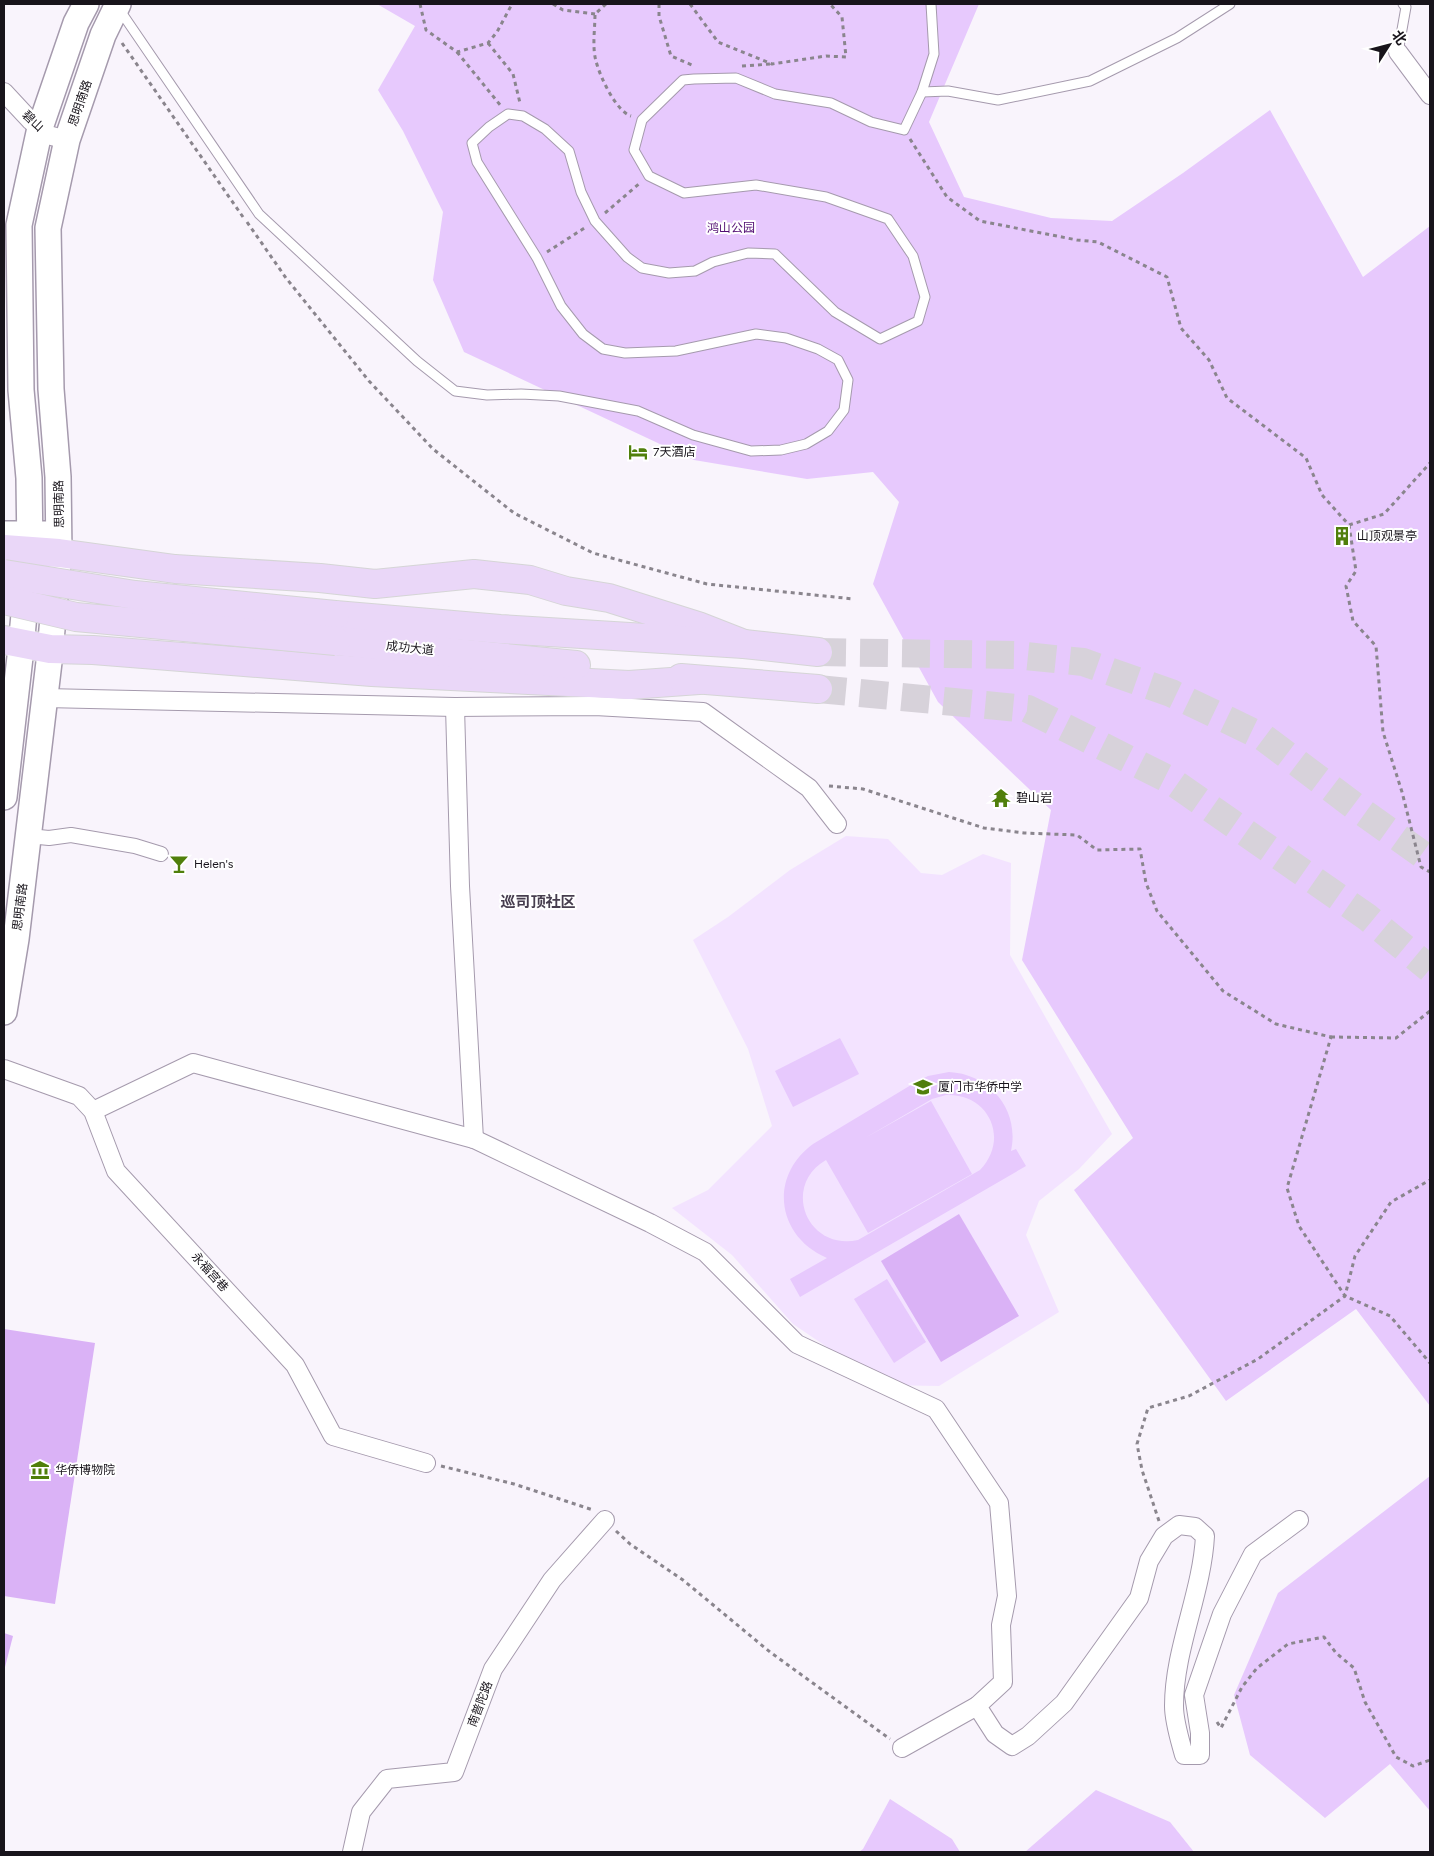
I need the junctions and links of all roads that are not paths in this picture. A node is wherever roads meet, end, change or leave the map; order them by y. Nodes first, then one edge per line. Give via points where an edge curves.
1 (86, 4) edge
2 (932, 4) edge
3 (1230, 4) edge
4 (1403, 4) edge
5 (117, 5) edge
6 (1398, 52) joint
7 (4, 92) edge
8 (922, 92) junction
9 (1430, 96) edge
10 (40, 128) junction
11 (67, 140) junction
12 (4, 534) edge
13 (59, 544) junction
14 (21, 545) edge
15 (4, 574) edge
16 (4, 600) edge
17 (336, 628) junction
18 (744, 644) junction
19 (12, 649) edge
20 (818, 652) tunnel mouth
21 (50, 656) junction
22 (699, 680) junction
23 (818, 689) tunnel mouth
24 (45, 698) junction
25 (455, 707) junction
26 (4, 797) edge
27 (836, 824) dead end
28 (29, 836) junction
29 (161, 854) dead end
30 (4, 1012) edge
31 (4, 1069) edge
32 (93, 1111) junction
33 (474, 1139) junction
34 (426, 1462) road end
35 (605, 1520) road end
36 (1299, 1520) dead end
37 (977, 1706) junction
38 (902, 1748) road end
39 (352, 1852) edge

1 - 10 main road via 76,23
2 - 8 lane via 934,54
3 - 8 lane via 1177,38 1090,81 998,100 948,91
4 - 6 lane via 1406,7
5 - 8 lane via 259,214 417,361 455,391 558,396 638,410 693,435 752,451 781,450 806,444 828,431 844,410 848,380 838,360 786,338 756,334 676,351 625,353 603,349 583,334 561,306 537,258 476,162 472,143 508,114 524,116 545,129 569,151 581,192 595,221 627,257 642,268 670,273 694,271 713,262 748,253 776,254 835,312 880,339 918,321 925,297 913,256 888,219 826,197 756,185 684,193 649,176 634,150 642,120 683,80 736,78 774,94 831,103 871,122 904,130
5 - 11 main road, 思明南路 via 103,35
6 - 9 street
7 - 10 street, 碧山
10 - 11 street, 碧山 via 48,135
10 - 14 main road via 19,225 21,390 29,478
11 - 13 main road, 思明南路 via 48,228 51,388
12 - 14 main road
13 - 14 highway
13 - 18 highway via 175,569 375,584 474,574 530,580 566,591 609,598
13 - 21 main road, 思明南路
14 - 19 main road
15 - 17 highway, 成功大道, bridge
16 - 17 highway, 成功大道, bridge via 76,617
17 - 18 highway, 成功大道 via 500,628
17 - 22 highway, 成功大道 via 561,663
18 - 20 highway, 成功大道
19 - 21 highway
19 - 26 main road
21 - 22 highway via 93,650 372,672 629,685
21 - 24 main road, 思明南路
22 - 23 highway, 成功大道
24 - 25 street
24 - 28 main road, 思明南路
25 - 27 street via 595,706 703,712 809,788
25 - 33 street via 460,886
28 - 29 street via 71,835
28 - 30 main road, 思明南路
31 - 32 street, 永福宫巷 via 79,1096
32 - 33 street via 193,1063
32 - 34 street, 永福宫巷 via 116,1171 294,1365 333,1436
33 - 37 street via 705,1252 797,1344 936,1409 999,1503 1007,1596 1001,1625 1003,1682
35 - 39 street, 南普陀路 via 552,1580 493,1668 454,1772 387,1779 361,1812
36 - 37 street via 1253,1554 1222,1614 1194,1695 1200,1755 1184,1755 1174,1707 1180,1657 1204,1555 1205,1536 1195,1527 1179,1525 1164,1536 1149,1561 1139,1598 1064,1703 1035,1729 1012,1746 995,1734
37 - 38 street

